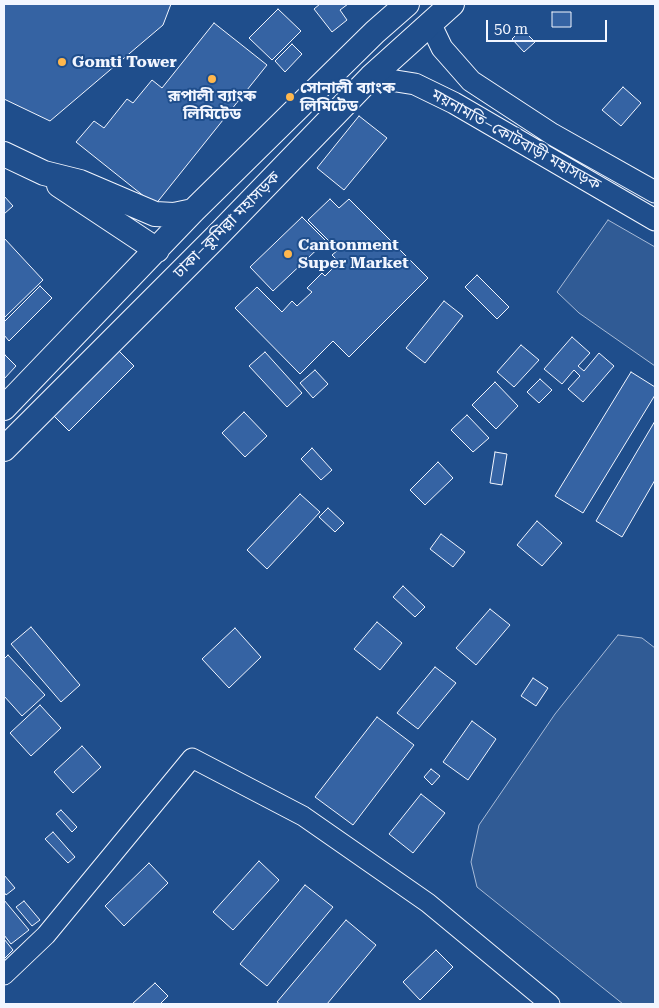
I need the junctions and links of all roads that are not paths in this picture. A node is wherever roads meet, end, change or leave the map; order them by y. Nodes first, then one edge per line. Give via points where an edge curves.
1 (407, 4) edge
2 (452, 4) edge
3 (430, 23) junction
4 (371, 77) junction
5 (4, 154) edge
6 (44, 173) junction
7 (655, 192) edge
8 (192, 211) junction
9 (655, 220) edge
10 (119, 222) junction
11 (157, 250) junction
12 (105, 303) junction
13 (4, 408) edge
14 (4, 449) edge
15 (4, 974) edge
16 (550, 1004) edge

1 - 8 highway, ঢাকা–কুমিল্লা মহাসড়ক
2 - 3 highway, ঢাকা–কুমিল্লা মহাসড়ক
3 - 4 highway, ঢাকা–কুমিল্লা মহাসড়ক
3 - 7 main road, ময়নামতি–কোটবাড়ী মহাসড়ক via 442,48 471,81 552,134
4 - 9 main road, ময়নামতি–কোটবাড়ী মহাসড়ক via 415,84 454,103
4 - 14 highway, ঢাকা–কুমিল্লা মহাসড়ক
5 - 6 highway
6 - 8 highway via 80,182 155,214 174,215
6 - 10 highway via 71,195
8 - 11 highway, ঢাকা–কুমিল্লা মহাসড়ক
10 - 11 highway
10 - 12 highway via 128,235 132,257 125,277
11 - 12 highway, ঢাকা–কুমিল্লা মহাসড়ক
12 - 13 highway, ঢাকা–কুমিল্লা মহাসড়ক
15 - 16 street via 46,935 192,758 303,816 428,903

